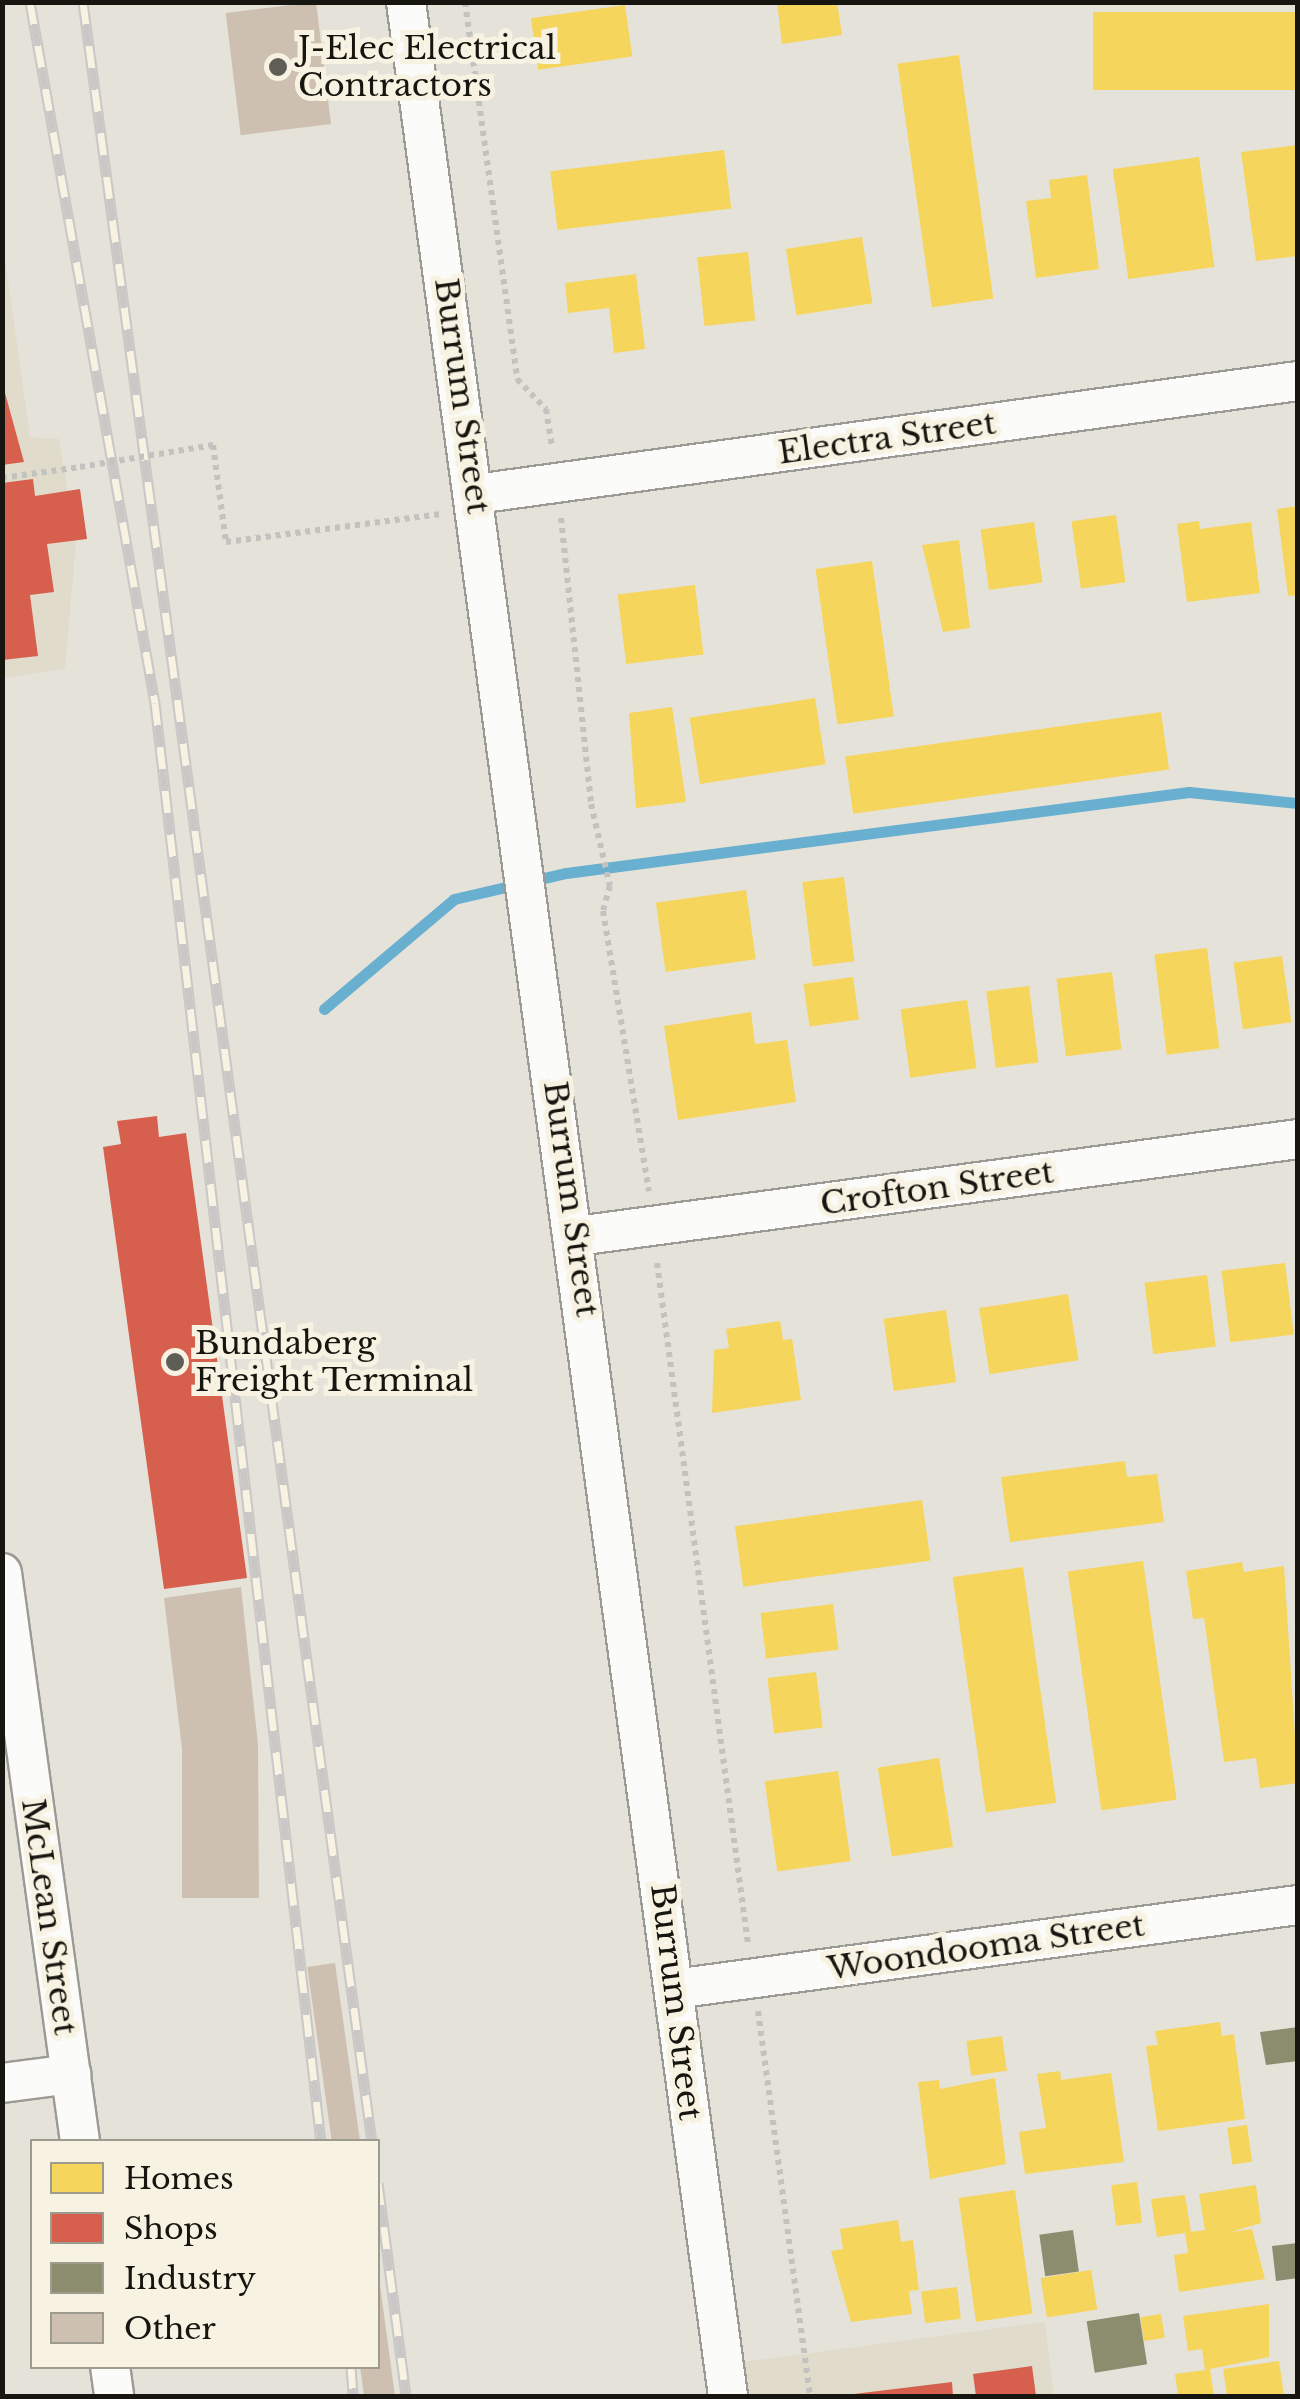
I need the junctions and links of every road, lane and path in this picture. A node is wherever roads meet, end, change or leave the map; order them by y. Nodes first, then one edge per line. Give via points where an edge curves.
1 (406, 2) edge
2 (466, 2) edge
3 (1298, 381) edge
4 (2, 478) edge
5 (557, 483) junction
6 (477, 502) junction
7 (1298, 1139) edge
8 (653, 1226) junction
9 (577, 1236) junction
10 (2, 1573) edge
11 (1298, 1904) edge
12 (753, 1978) junction
13 (674, 1988) junction
14 (70, 2074) junction
15 (2, 2083) edge
16 (80, 2139) edge
17 (110, 2369) edge
18 (114, 2396) edge
19 (728, 2396) edge
20 (810, 2396) edge

1 - 6 street, Burrum Street
2 - 5 path via 516,379 546,409
3 - 5 street, Electra Street
4 - 6 path, bridge via 212,445 226,542
5 - 6 street, Electra Street
5 - 8 path via 591,804 601,822 608,878 603,911
6 - 9 street, Burrum Street
7 - 8 street, Crofton Street
8 - 9 street, Crofton Street
8 - 12 path
9 - 13 street, Burrum Street
10 - 14 street, McLean Street
11 - 12 street, Woondooma Street
12 - 13 street, Woondooma Street
12 - 20 path
13 - 19 street, Burrum Street
14 - 15 street
14 - 16 street, McLean Street
17 - 18 street

